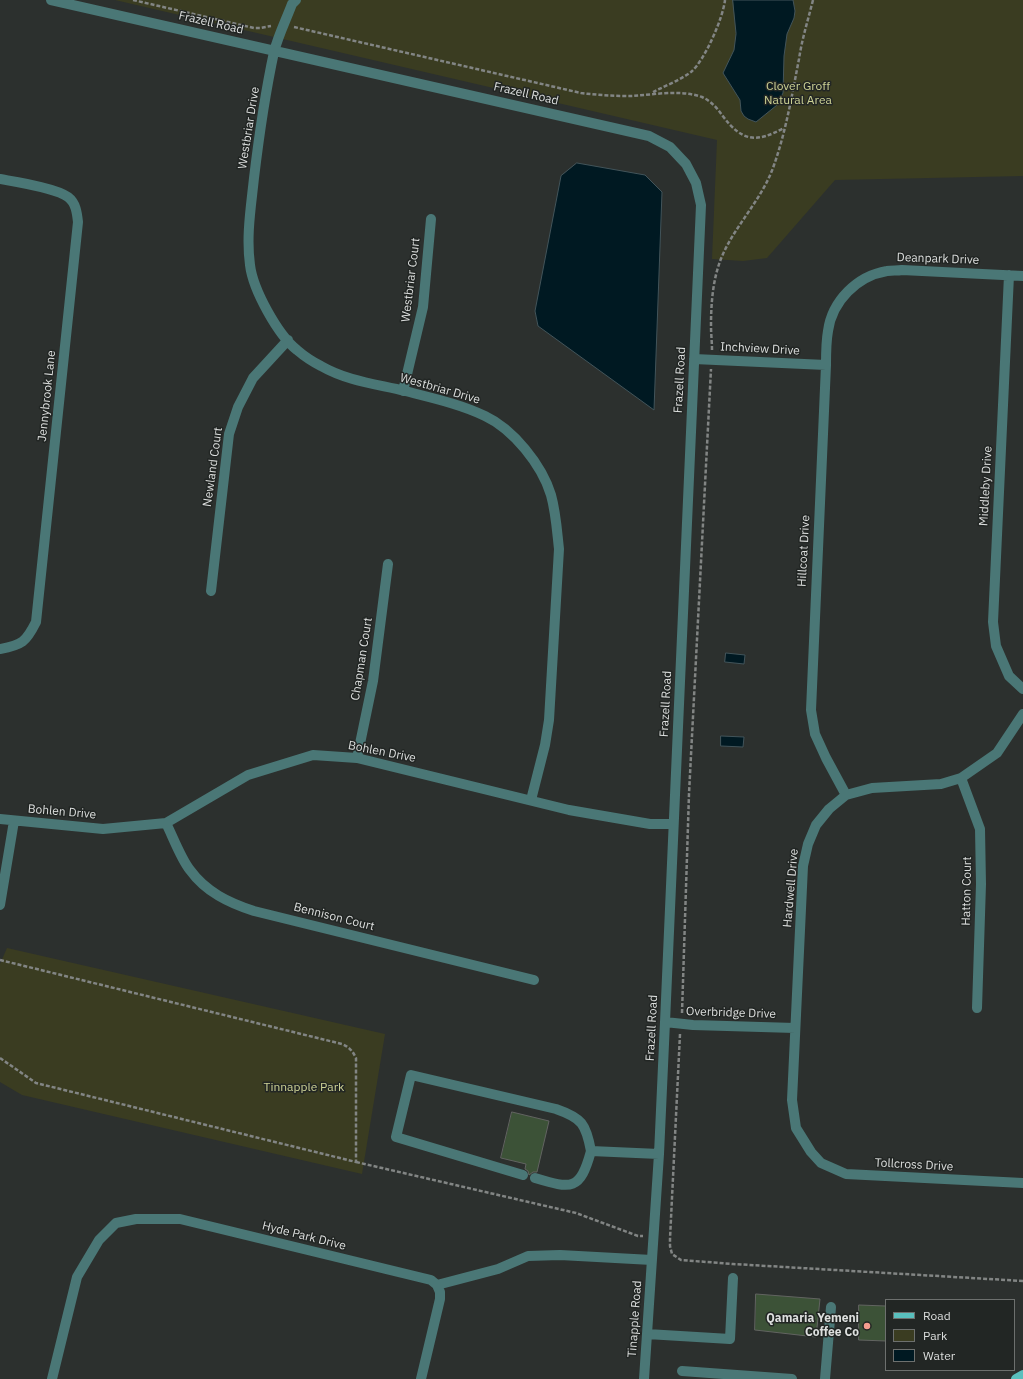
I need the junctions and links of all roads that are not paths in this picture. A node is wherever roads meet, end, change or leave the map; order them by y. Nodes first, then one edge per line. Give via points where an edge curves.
1 (51, 0) edge
2 (296, 0) edge
3 (275, 50) junction
4 (0, 179) edge
5 (431, 219) dead end
6 (1008, 275) junction
7 (1023, 276) edge
8 (839, 302) joint
9 (288, 340) junction
10 (694, 358) junction
11 (826, 365) junction
12 (403, 391) junction
13 (388, 564) dead end
14 (211, 591) dead end
15 (0, 649) edge
16 (1023, 689) edge
17 (1023, 714) edge
18 (356, 758) junction
19 (961, 778) junction
20 (846, 795) junction
21 (530, 800) junction
22 (0, 819) edge
23 (14, 821) junction
24 (166, 823) junction
25 (674, 824) junction
26 (0, 904) edge
27 (534, 980) dead end
28 (977, 1008) dead end
29 (665, 1022) junction
30 (796, 1028) junction
31 (591, 1151) junction
32 (811, 1152) joint
33 (659, 1154) junction
34 (524, 1175) dead end
35 (535, 1178) dead end
36 (1023, 1183) edge
37 (652, 1260) junction
38 (733, 1278) dead end
39 (437, 1285) junction
40 (831, 1307) dead end
41 (647, 1334) junction
42 (682, 1371) dead end
43 (1023, 1375) edge
44 (52, 1379) edge
45 (421, 1379) edge
46 (644, 1379) edge
47 (792, 1379) edge
48 (825, 1379) edge
49 (1016, 1379) edge

1 - 3 street, Frazell Road
2 - 3 street, Westbriar Drive via 292,4
3 - 9 street, Westbriar Drive via 259,135 248,233 250,267 262,301
3 - 10 street, Frazell Road via 649,136 670,147 686,164 693,177 700,205
4 - 15 street, Jennybrook Lane via 56,191 68,197 76,208 78,222 36,622 29,636 20,643
5 - 12 street, Westbriar Court via 423,307
6 - 7 street, Deanpark Drive
6 - 8 street, Deanpark Drive via 886,271 858,282
6 - 16 street, Middleby Drive via 993,622 996,646 1010,676
8 - 11 street, Hillcoat Drive via 828,331
9 - 12 street, Westbriar Drive via 296,350 341,376
9 - 14 street, Newland Court via 253,378 238,407 229,434
10 - 11 street, Inchview Drive
10 - 25 street, Frazell Road
11 - 20 street, Hillcoat Drive via 811,710 815,734
12 - 21 street, Westbriar Drive via 486,416 506,430 523,447 540,470 551,494 559,549 552,687 548,726
13 - 18 street, Chapman Court via 374,681
17 - 19 street, Hardwell Drive via 997,753
18 - 21 street, Bohlen Drive
18 - 24 street, Bohlen Drive via 313,755 248,775
19 - 20 street, Hardwell Drive via 941,784 872,788
19 - 28 street, Hatton Court via 980,829 982,884
20 - 30 street, Hardwell Drive via 829,809 816,825 803,866
21 - 25 street, Bohlen Drive via 576,812 650,824
22 - 23 street, Bohlen Drive
23 - 24 street, Bohlen Drive via 103,829
23 - 26 street
24 - 27 street, Bennison Court via 189,869 201,884 237,906
25 - 29 street, Frazell Road
29 - 30 street, Overbridge Drive
29 - 33 street, Frazell Road
30 - 32 street, Hardwell Drive via 792,1100 796,1128
31 - 33 street
31 - 34 street via 583,1124 574,1115 411,1075 396,1137
31 - 35 street via 586,1168 579,1179 571,1185 559,1186
32 - 36 street, Tollcross Drive via 822,1163 846,1174
33 - 37 street, Frazell Road
37 - 39 street via 560,1255 528,1256 498,1269
37 - 41 street, Tinapple Road
38 - 41 street via 730,1339
39 - 44 street, Hyde Park Drive via 431,1280 180,1219 136,1219 116,1223 99,1240 76,1277
39 - 45 street via 440,1299
40 - 48 street
41 - 46 street, Tinapple Road
42 - 47 street
43 - 49 main road

